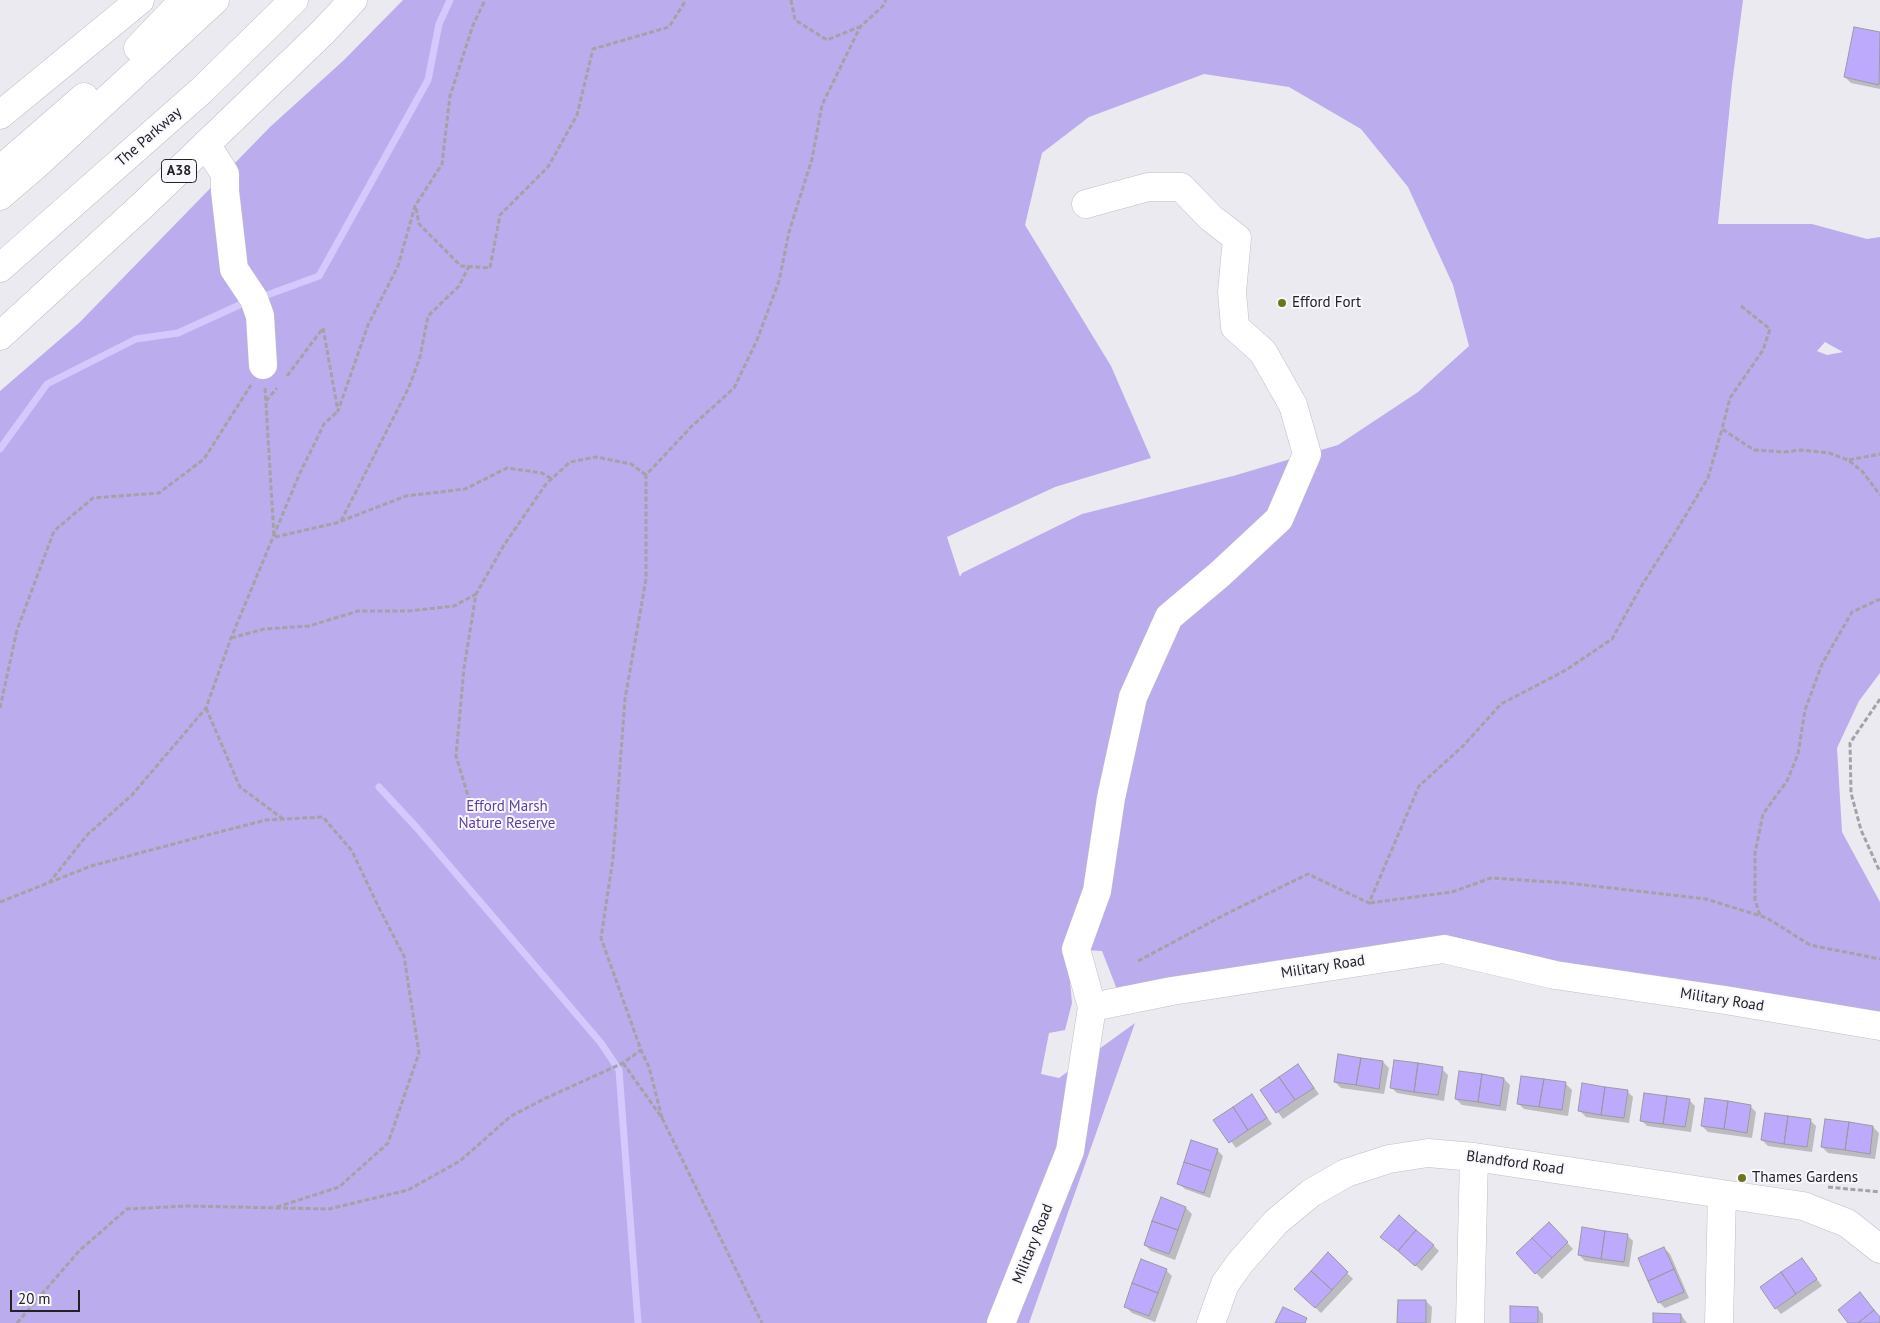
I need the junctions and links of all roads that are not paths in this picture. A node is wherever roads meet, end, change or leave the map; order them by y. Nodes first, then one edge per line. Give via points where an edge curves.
1 (140, 0) edge
2 (184, 0) edge
3 (215, 0) edge
4 (294, 0) edge
5 (353, 0) edge
6 (0, 115) edge
7 (206, 144) junction
8 (0, 170) edge
9 (0, 196) edge
10 (1086, 204) dead end
11 (0, 268) edge
12 (0, 336) edge
13 (275, 377) road end
14 (1092, 1007) junction
15 (1880, 1026) edge
16 (1474, 1157) junction
17 (1722, 1194) junction
18 (1880, 1249) edge
19 (1002, 1323) edge
20 (1211, 1323) edge
21 (1470, 1323) edge
22 (1719, 1323) edge

1 - 6 main road
2 - 8 main road via 131,56
3 - 9 main road
4 - 11 main road, The Parkway via 202,90
5 - 7 main road, A38
7 - 12 main road, A38
7 - 13 main road via 225,174 234,268 254,299
10 - 14 main road via 1148,188 1181,187 1211,218 1237,238 1232,292 1235,327 1267,359 1293,405 1307,454 1279,519 1169,618 1133,697 1111,798 1097,891 1076,949
14 - 15 main road, Military Road via 1172,991 1444,949 1555,975
14 - 19 main road, Military Road via 1070,1151
16 - 17 main road, Blandford Road
16 - 20 main road, Blandford Road via 1428,1153 1390,1160 1346,1173 1311,1193 1276,1222 1240,1263 1225,1284
16 - 21 main road
17 - 18 main road, Blandford Road via 1803,1206 1847,1223
17 - 22 main road

